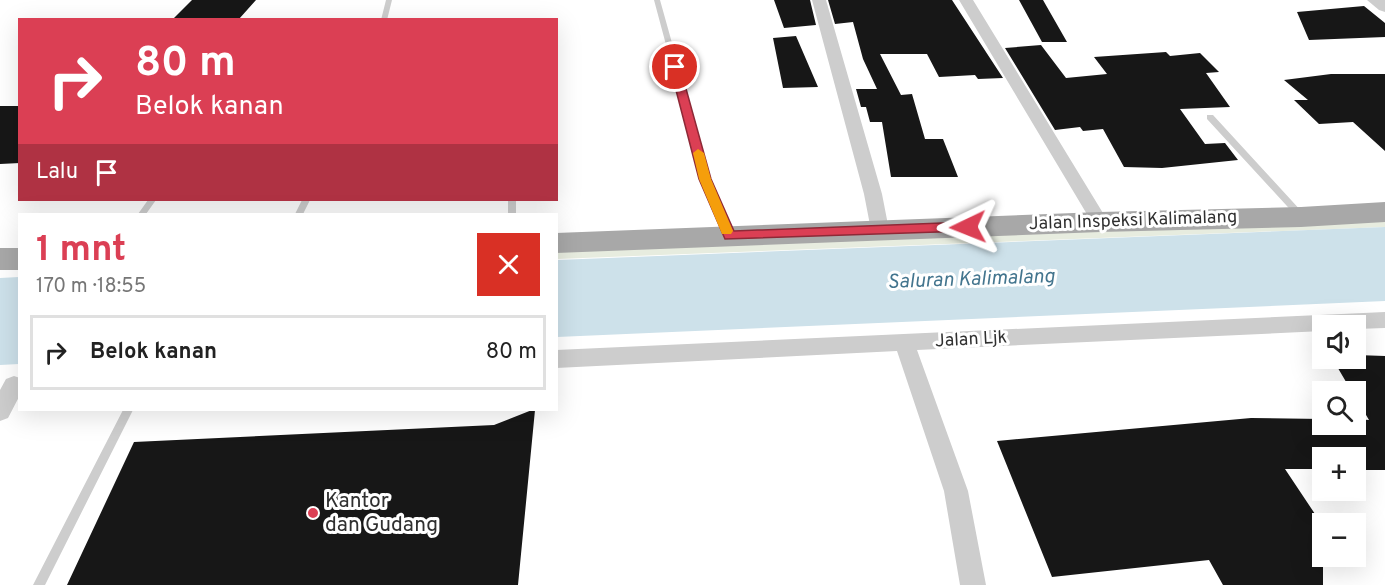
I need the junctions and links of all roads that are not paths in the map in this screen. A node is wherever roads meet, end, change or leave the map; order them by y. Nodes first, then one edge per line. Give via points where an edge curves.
1 (657, 0) edge
2 (819, 0) edge
3 (966, 0) edge
4 (1375, 0) edge
5 (389, 3) edge
6 (1385, 7) edge
7 (385, 18) edge
8 (1210, 117) dead end
9 (1385, 212) edge
10 (1301, 217) junction
11 (1100, 222) junction
12 (880, 230) junction
13 (729, 236) junction
14 (558, 243) edge
15 (0, 259) edge
16 (18, 259) edge
17 (1385, 320) edge
18 (903, 343) junction
19 (558, 359) edge
20 (11, 385) edge
21 (0, 411) edge
22 (127, 411) edge
23 (39, 585) edge
24 (973, 585) edge

1 - 13 lane via 705,179
2 - 12 street
3 - 11 street
4 - 6 street
5 - 7 lane
8 - 10 lane
9 - 10 main road, Jalan Inspeksi Kalimalang
10 - 11 main road, Jalan Inspeksi Kalimalang
11 - 12 main road, Jalan Inspeksi Kalimalang
12 - 13 main road, Jalan Inspeksi Kalimalang
13 - 14 main road, Jalan Inspeksi Kalimalang
15 - 16 main road
17 - 18 street, Jalan Ljk
18 - 19 street, Jalan Ljk
18 - 24 street via 956,491
20 - 21 street
22 - 23 lane

